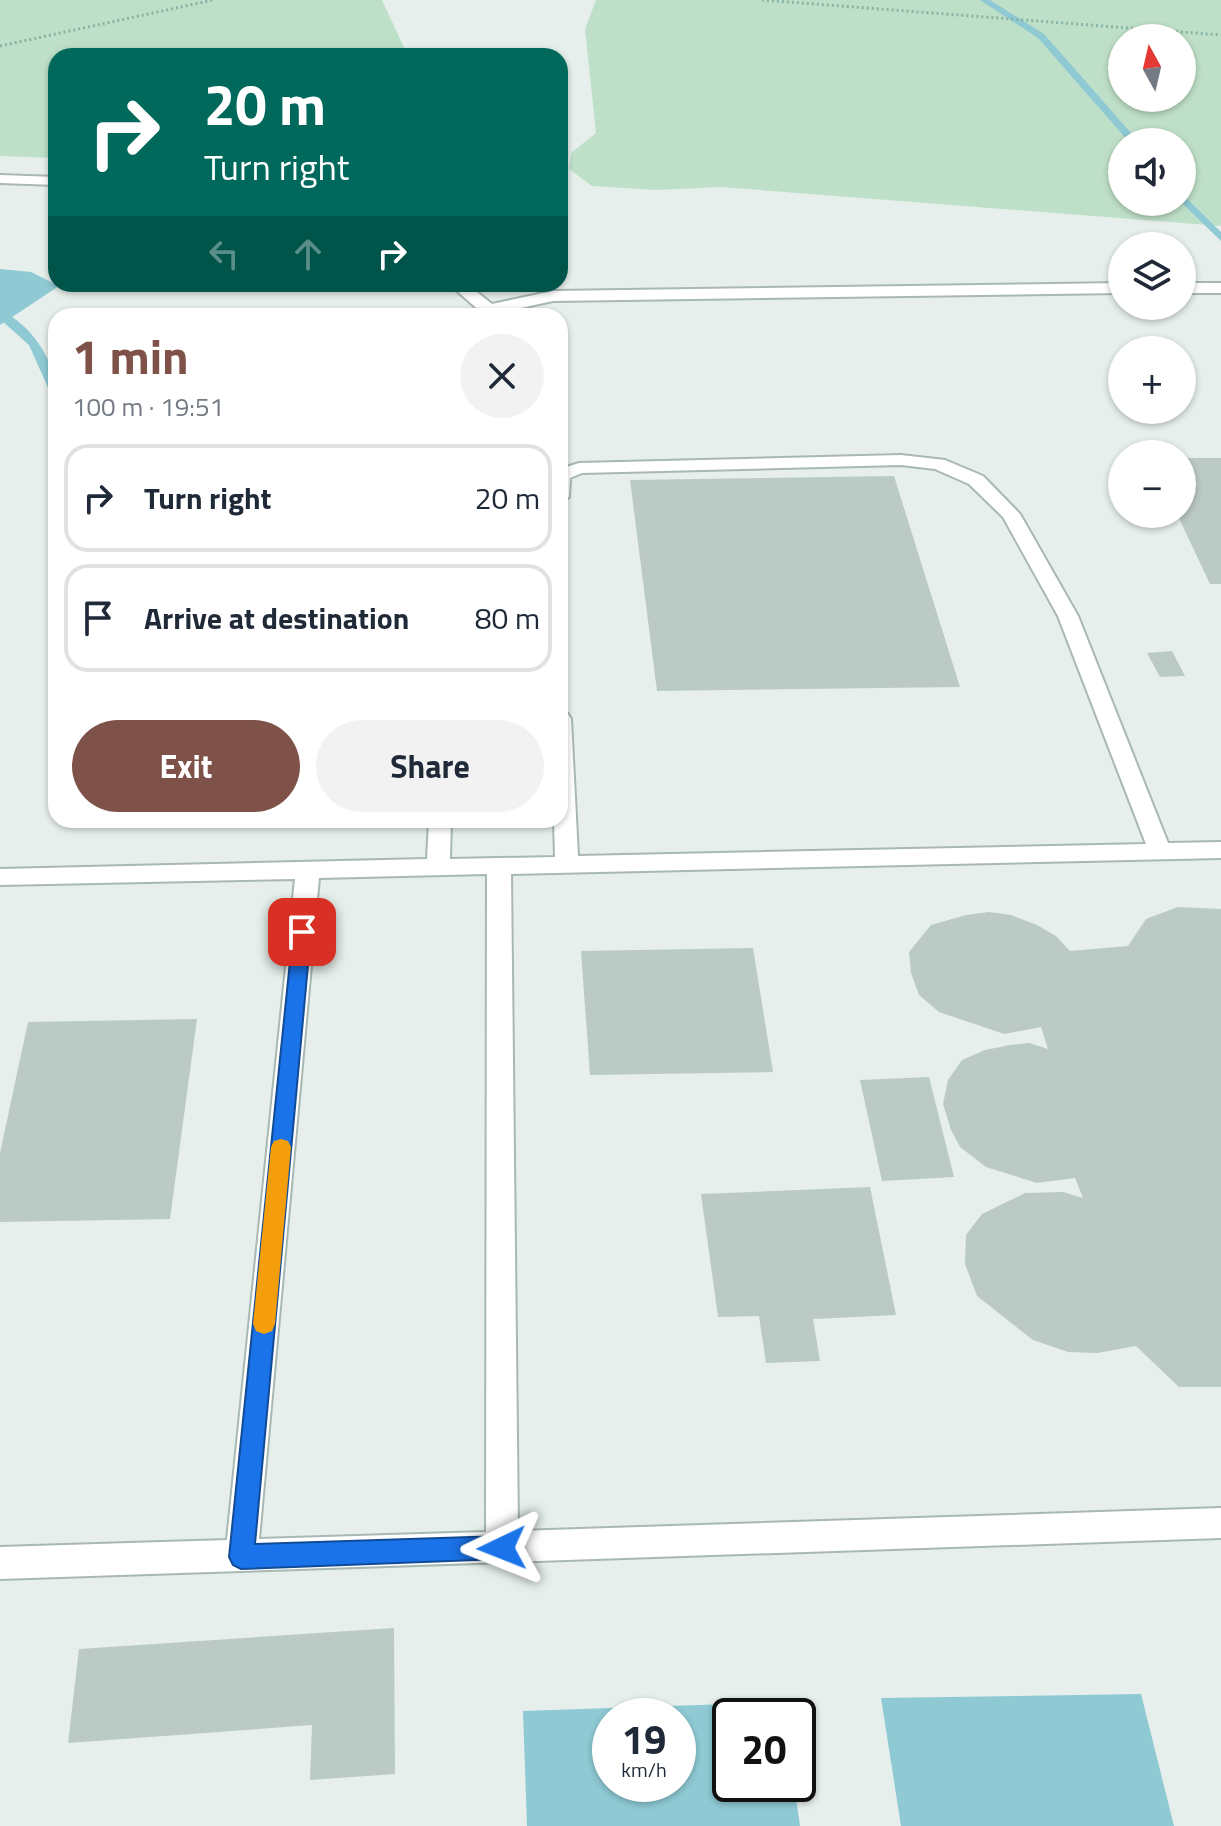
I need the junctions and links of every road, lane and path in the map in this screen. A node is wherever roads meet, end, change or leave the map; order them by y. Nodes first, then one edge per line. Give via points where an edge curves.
1 (213, 0) edge
2 (762, 0) edge
3 (1221, 35) edge
4 (0, 46) edge
5 (0, 179) edge
6 (48, 181) edge
7 (1108, 288) edge
8 (1196, 288) edge
9 (1221, 288) edge
10 (466, 292) edge
11 (483, 308) edge
12 (508, 308) edge
13 (568, 472) edge
14 (440, 828) edge
15 (565, 828) edge
16 (1221, 850) edge
17 (1160, 851) junction
18 (567, 863) junction
19 (499, 865) junction
20 (438, 867) junction
21 (308, 870) junction
22 (0, 877) edge
23 (1221, 1523) edge
24 (502, 1548) junction
25 (241, 1557) junction
26 (0, 1563) edge

1 - 4 path
2 - 3 path
5 - 6 lane
7 - 12 lane via 553,296
8 - 9 lane
10 - 11 lane
13 - 17 lane via 901,460 939,464 976,480 1011,514 1068,616
14 - 20 lane
15 - 18 lane
16 - 17 lane
17 - 18 lane
18 - 19 lane
19 - 20 lane
19 - 24 lane
20 - 21 lane
21 - 22 lane
21 - 25 lane
23 - 24 lane
24 - 25 lane
25 - 26 lane

